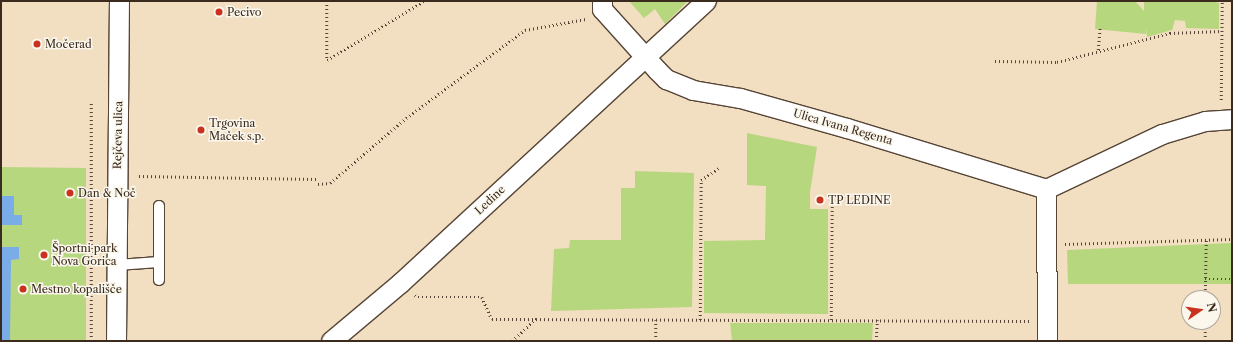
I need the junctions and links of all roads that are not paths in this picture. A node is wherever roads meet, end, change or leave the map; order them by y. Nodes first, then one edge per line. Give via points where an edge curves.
1 (119, 1) edge
2 (706, 1) edge
3 (605, 8) edge
4 (646, 57) junction
5 (1226, 120) edge
6 (1046, 188) junction
7 (159, 206) dead end
8 (159, 262) junction
9 (117, 265) junction
10 (159, 280) dead end
11 (116, 341) edge
12 (331, 341) edge
13 (1047, 341) edge

1 - 9 street, Rejčeva ulica
2 - 4 street, Ledine
3 - 4 street
4 - 6 street, Ulica Ivana Regenta via 666,78 693,90 740,98 832,123
4 - 12 street, Ledine via 400,283
5 - 6 street via 1188,125 1162,134
6 - 13 street
7 - 8 lane
8 - 9 lane
8 - 10 lane
9 - 11 street, Rejčeva ulica

